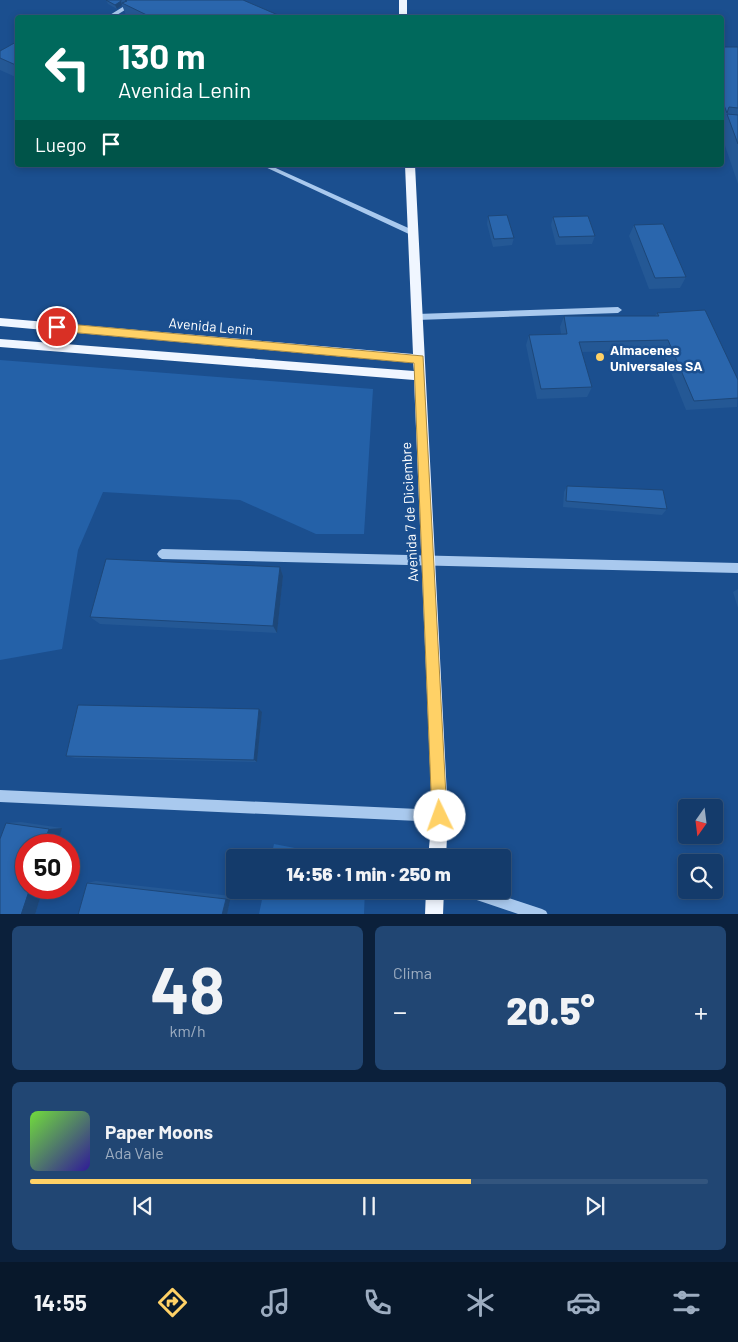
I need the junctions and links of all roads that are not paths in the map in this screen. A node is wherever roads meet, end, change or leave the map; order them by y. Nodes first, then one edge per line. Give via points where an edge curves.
1 (138, 0) edge
2 (403, 0) edge
3 (112, 15) edge
4 (404, 15) edge
5 (268, 167) edge
6 (410, 167) edge
7 (413, 233) junction
8 (618, 310) dead end
9 (417, 317) junction
10 (0, 322) edge
11 (0, 343) edge
12 (419, 359) junction
13 (420, 376) junction
14 (162, 554) dead end
15 (428, 561) junction
16 (738, 568) edge
17 (0, 796) edge
18 (440, 816) junction
19 (438, 849) edge
20 (435, 899) edge
21 (494, 899) edge
22 (434, 914) edge
23 (542, 914) edge

1 - 3 street
2 - 4 main road
5 - 7 street
6 - 7 main road, Avenida 7 de Diciembre
7 - 9 main road, Avenida 7 de Diciembre
8 - 9 street
9 - 12 main road, Avenida 7 de Diciembre
10 - 12 main road, Avenida Lenin
11 - 13 main road
12 - 13 main road, Avenida 7 de Diciembre
13 - 15 main road, Avenida 7 de Diciembre
14 - 15 street
15 - 16 street
15 - 18 main road, Avenida 7 de Diciembre
17 - 18 street
18 - 19 main road, Avenida 7 de Diciembre
20 - 22 main road
21 - 23 street

